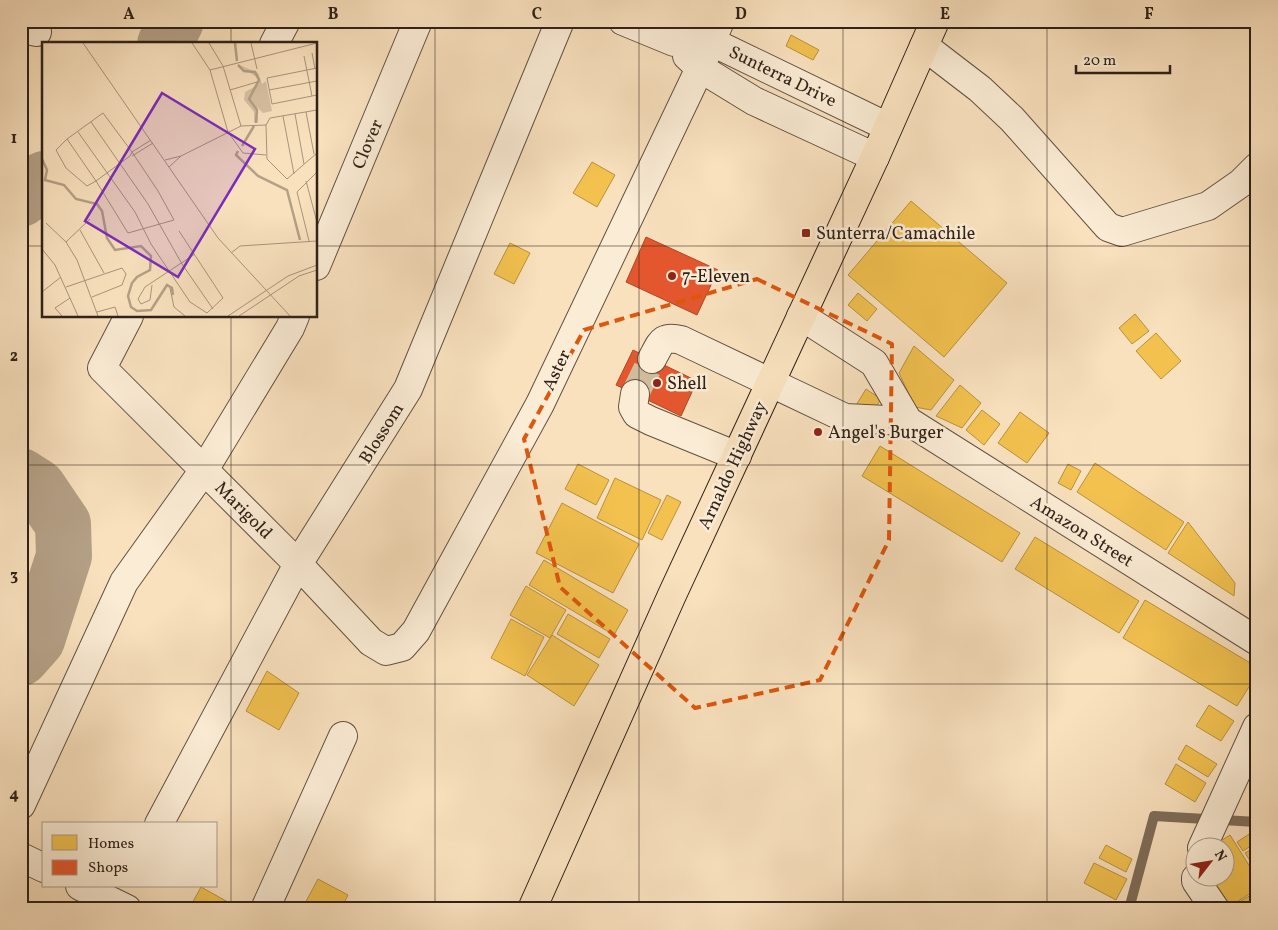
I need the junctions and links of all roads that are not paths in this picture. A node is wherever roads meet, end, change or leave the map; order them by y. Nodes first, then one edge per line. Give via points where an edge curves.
1 (286, 21) edge
2 (418, 21) edge
3 (560, 21) edge
4 (623, 21) edge
5 (935, 21) edge
6 (716, 31) edge
7 (275, 42) edge
8 (674, 42) junction
9 (924, 46) junction
10 (700, 68) junction
11 (888, 127) junction
12 (875, 157) junction
13 (1257, 166) edge
14 (318, 261) edge
15 (801, 316) junction
16 (128, 318) edge
17 (295, 318) edge
18 (652, 359) tunnel mouth
19 (771, 382) junction
20 (635, 394) tunnel mouth
21 (908, 421) junction
22 (737, 456) junction
23 (204, 470) junction
24 (298, 564) junction
25 (1257, 641) edge
26 (386, 651) joint
27 (1257, 727) edge
28 (343, 736) dead end
29 (21, 805) edge
30 (160, 822) edge
31 (1207, 838) edge
32 (21, 857) edge
33 (42, 867) edge
34 (85, 888) edge
35 (1201, 888) edge
36 (120, 902) edge
37 (265, 909) edge
38 (532, 909) edge
39 (1215, 909) edge

1 - 7 street
2 - 14 street, Clover
3 - 24 street, Blossom via 408,389
4 - 8 street, Sunterra Drive
5 - 9 main road, Arnaldo Highway
6 - 8 street, Sunterra Drive
6 - 10 street, Aster
6 - 11 street, Sunterra Drive
8 - 10 street, Sunterra Drive
9 - 11 main road, Arnaldo Highway
9 - 13 street via 980,89 1005,113 1108,227 1122,232 1208,206 1242,183
10 - 12 street, Sunterra Drive via 754,101
10 - 26 street, Aster via 540,404 416,631 402,647
11 - 12 main road, Arnaldo Highway
12 - 15 main road, Arnaldo Highway
15 - 19 main road, Arnaldo Highway
15 - 21 street, Amazon Street via 874,362
16 - 23 street, Marigold via 102,368
17 - 23 street
18 - 19 street, Amazon Street via 662,341 671,337
19 - 21 street, Amazon Street via 845,418
19 - 22 main road, Arnaldo Highway
20 - 22 street via 633,407 637,414
21 - 25 street, Amazon Street
22 - 38 main road, Arnaldo Highway
23 - 24 street, Marigold
23 - 29 street via 124,582
24 - 26 street, Marigold via 371,642
24 - 30 street, Blossom
27 - 31 street
28 - 37 street
32 - 33 street
34 - 36 street
35 - 39 street

